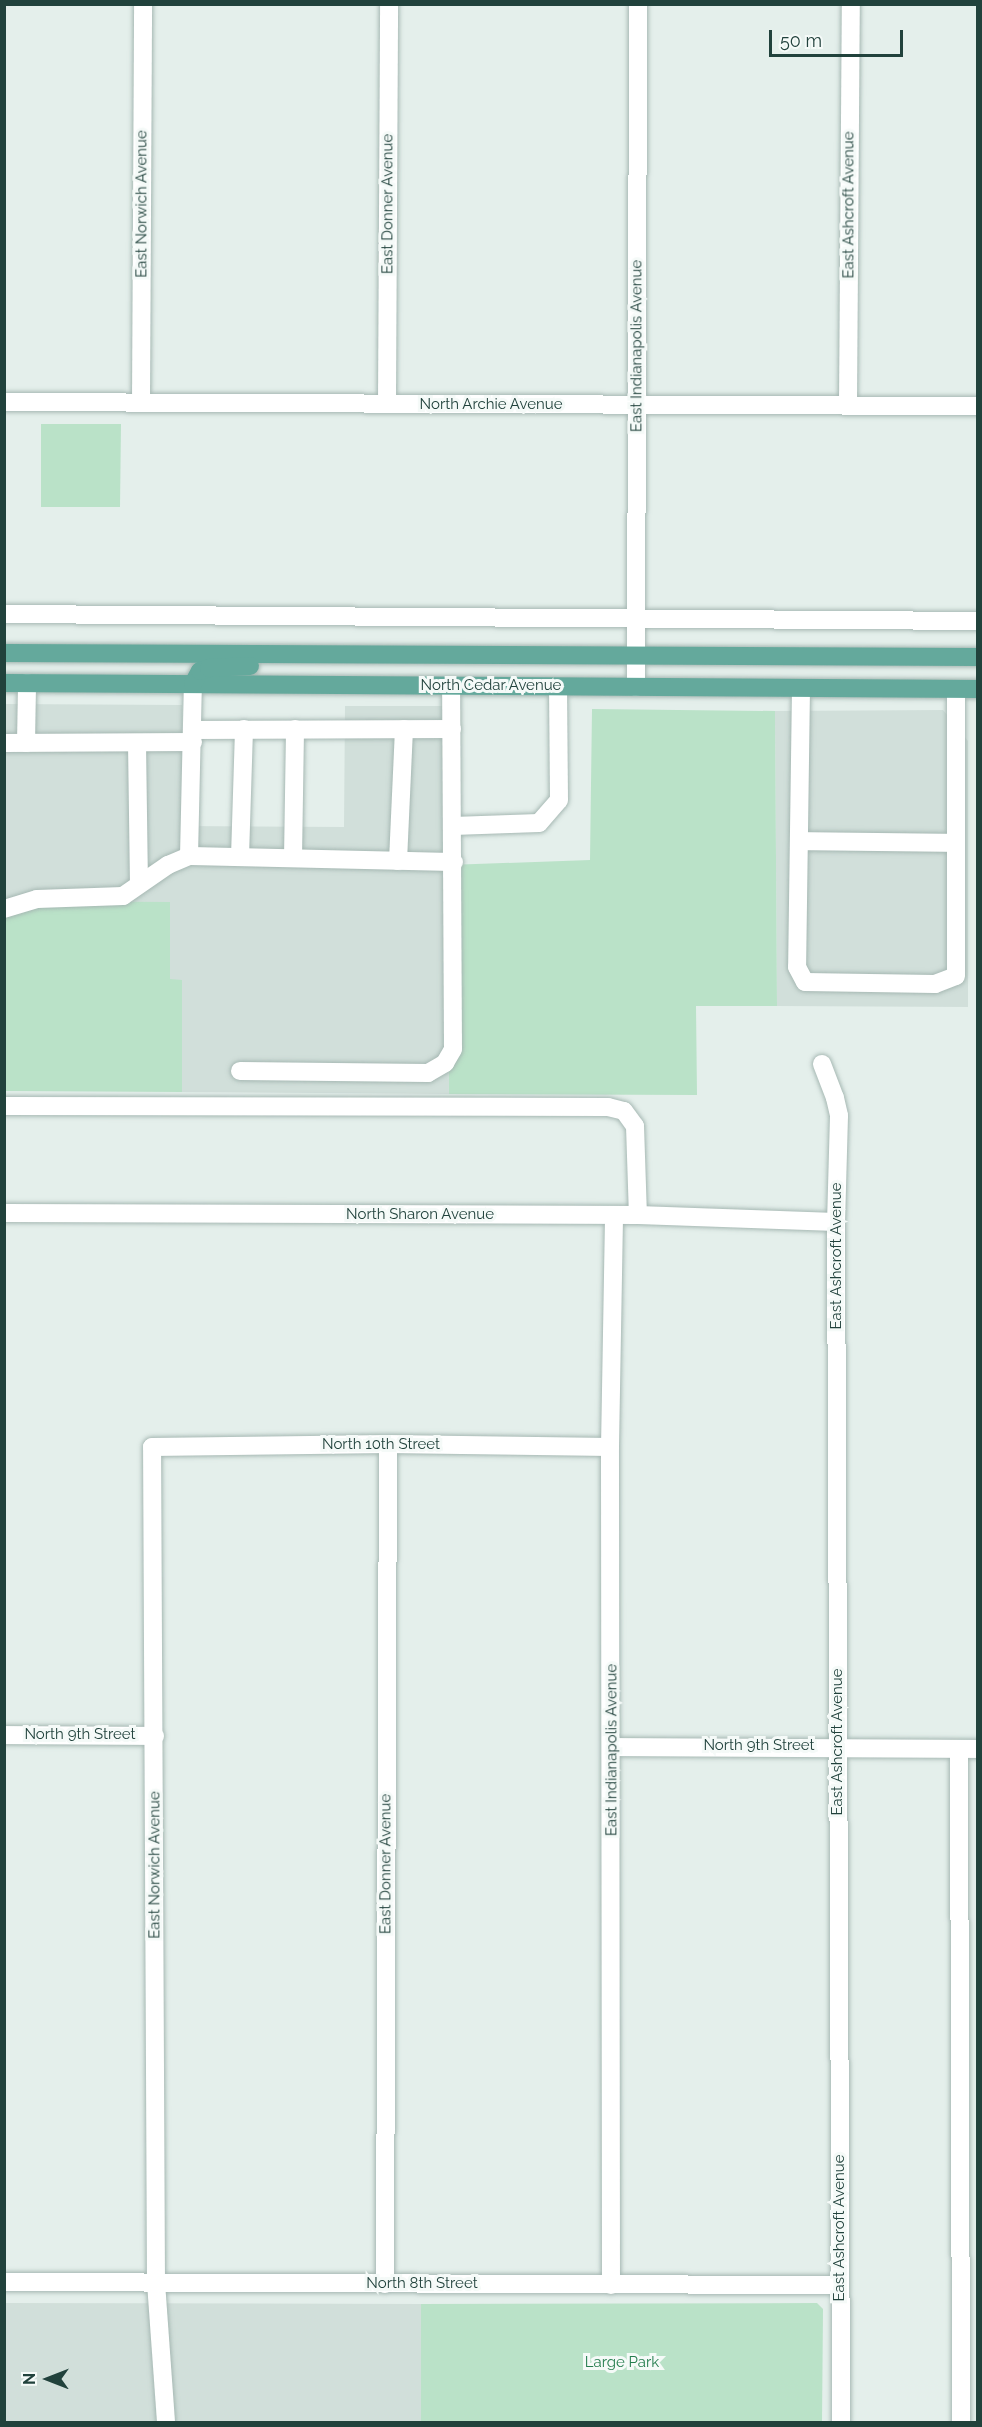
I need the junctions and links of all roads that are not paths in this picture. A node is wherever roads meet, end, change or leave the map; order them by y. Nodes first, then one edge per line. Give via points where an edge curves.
1 (143, 4) edge
2 (389, 4) edge
3 (638, 4) edge
4 (851, 4) edge
5 (4, 402) edge
6 (141, 403) junction
7 (387, 404) junction
8 (636, 406) junction
9 (848, 406) junction
10 (978, 406) edge
11 (4, 614) edge
12 (636, 619) junction
13 (978, 621) edge
14 (4, 653) edge
15 (298, 654) junction
16 (637, 656) junction
17 (978, 657) edge
18 (4, 683) edge
19 (27, 683) junction
20 (193, 684) junction
21 (451, 686) junction
22 (558, 687) junction
23 (636, 687) junction
24 (801, 688) junction
25 (956, 689) junction
26 (978, 689) edge
27 (244, 729) junction
28 (295, 729) junction
29 (404, 729) junction
30 (452, 729) junction
31 (192, 736) junction
32 (4, 743) edge
33 (26, 743) junction
34 (137, 743) junction
35 (453, 826) junction
36 (799, 841) junction
37 (956, 843) junction
38 (189, 856) junction
39 (240, 857) junction
40 (293, 858) junction
41 (398, 861) junction
42 (454, 862) junction
43 (140, 884) junction
44 (4, 909) edge
45 (822, 1064) dead end
46 (240, 1071) dead end
47 (4, 1106) edge
48 (4, 1213) edge
49 (614, 1215) junction
50 (638, 1215) junction
51 (836, 1222) junction
52 (388, 1444) junction
53 (152, 1447) joint
54 (610, 1447) junction
55 (4, 1735) edge
56 (155, 1736) junction
57 (838, 1746) junction
58 (612, 1747) junction
59 (968, 1749) edge
60 (4, 2282) edge
61 (156, 2283) junction
62 (385, 2284) junction
63 (610, 2285) junction
64 (840, 2285) junction
65 (166, 2422) edge
66 (841, 2422) edge
67 (961, 2422) edge

1 - 6 street, East Norwich Avenue
2 - 7 street, East Donner Avenue
3 - 8 street, East Indianapolis Avenue
4 - 9 street, East Ashcroft Avenue
5 - 6 street, North Archie Avenue
6 - 7 street, North Archie Avenue
7 - 8 street, North Archie Avenue
8 - 9 street, North Archie Avenue
8 - 12 street, East Indianapolis Avenue
9 - 10 street, North Archie Avenue
11 - 12 street
12 - 13 street
12 - 16 street, East Indianapolis Avenue
14 - 15 main road, North Cedar Avenue
15 - 16 main road, North Cedar Avenue
15 - 20 main road via 278,663 208,668 200,671
16 - 17 main road, North Cedar Avenue
16 - 23 street, East Indianapolis Avenue
18 - 19 main road, North Cedar Avenue
19 - 20 main road, North Cedar Avenue
19 - 33 street
20 - 21 main road, North Cedar Avenue
20 - 31 street
21 - 22 main road, North Cedar Avenue
21 - 30 street
22 - 23 main road, North Cedar Avenue
22 - 35 street via 559,800 539,823
23 - 24 main road, North Cedar Avenue
24 - 25 main road, North Cedar Avenue
24 - 36 street
25 - 26 main road, North Cedar Avenue
25 - 37 street
27 - 28 street
27 - 31 street
27 - 39 street
28 - 29 street
28 - 40 street
29 - 30 street
29 - 41 street
30 - 35 street
31 - 34 street
31 - 38 street
32 - 33 street
33 - 34 street
34 - 43 street
35 - 42 street
36 - 37 street
36 - 37 street via 797,968 805,982 817,983 935,984 956,976
38 - 39 street
38 - 43 street
39 - 40 street
40 - 41 street
41 - 42 street
42 - 46 street via 453,1050 445,1063 428,1073
43 - 44 street via 123,896 37,899
45 - 51 street, East Ashcroft Avenue via 838,1116
47 - 50 street via 608,1107 624,1111 635,1126
48 - 49 street, North Sharon Avenue
49 - 50 street, North Sharon Avenue
49 - 54 street, East Indianapolis Avenue
50 - 51 street, North Sharon Avenue
51 - 57 street, East Ashcroft Avenue
52 - 53 street, North 10th Street
52 - 54 street, North 10th Street
52 - 62 street, East Donner Avenue
53 - 56 street, East Norwich Avenue
54 - 58 street, East Indianapolis Avenue
55 - 56 street, North 9th Street
56 - 61 street, East Norwich Avenue
57 - 58 street, North 9th Street
57 - 59 street, North 9th Street
57 - 64 street, East Ashcroft Avenue
58 - 63 street, East Indianapolis Avenue
59 - 67 street
60 - 61 street, North 8th Street
61 - 62 street, North 8th Street
61 - 65 street, East Norwich Avenue
62 - 63 street, North 8th Street
63 - 64 street, North 8th Street
64 - 66 street, East Ashcroft Avenue

